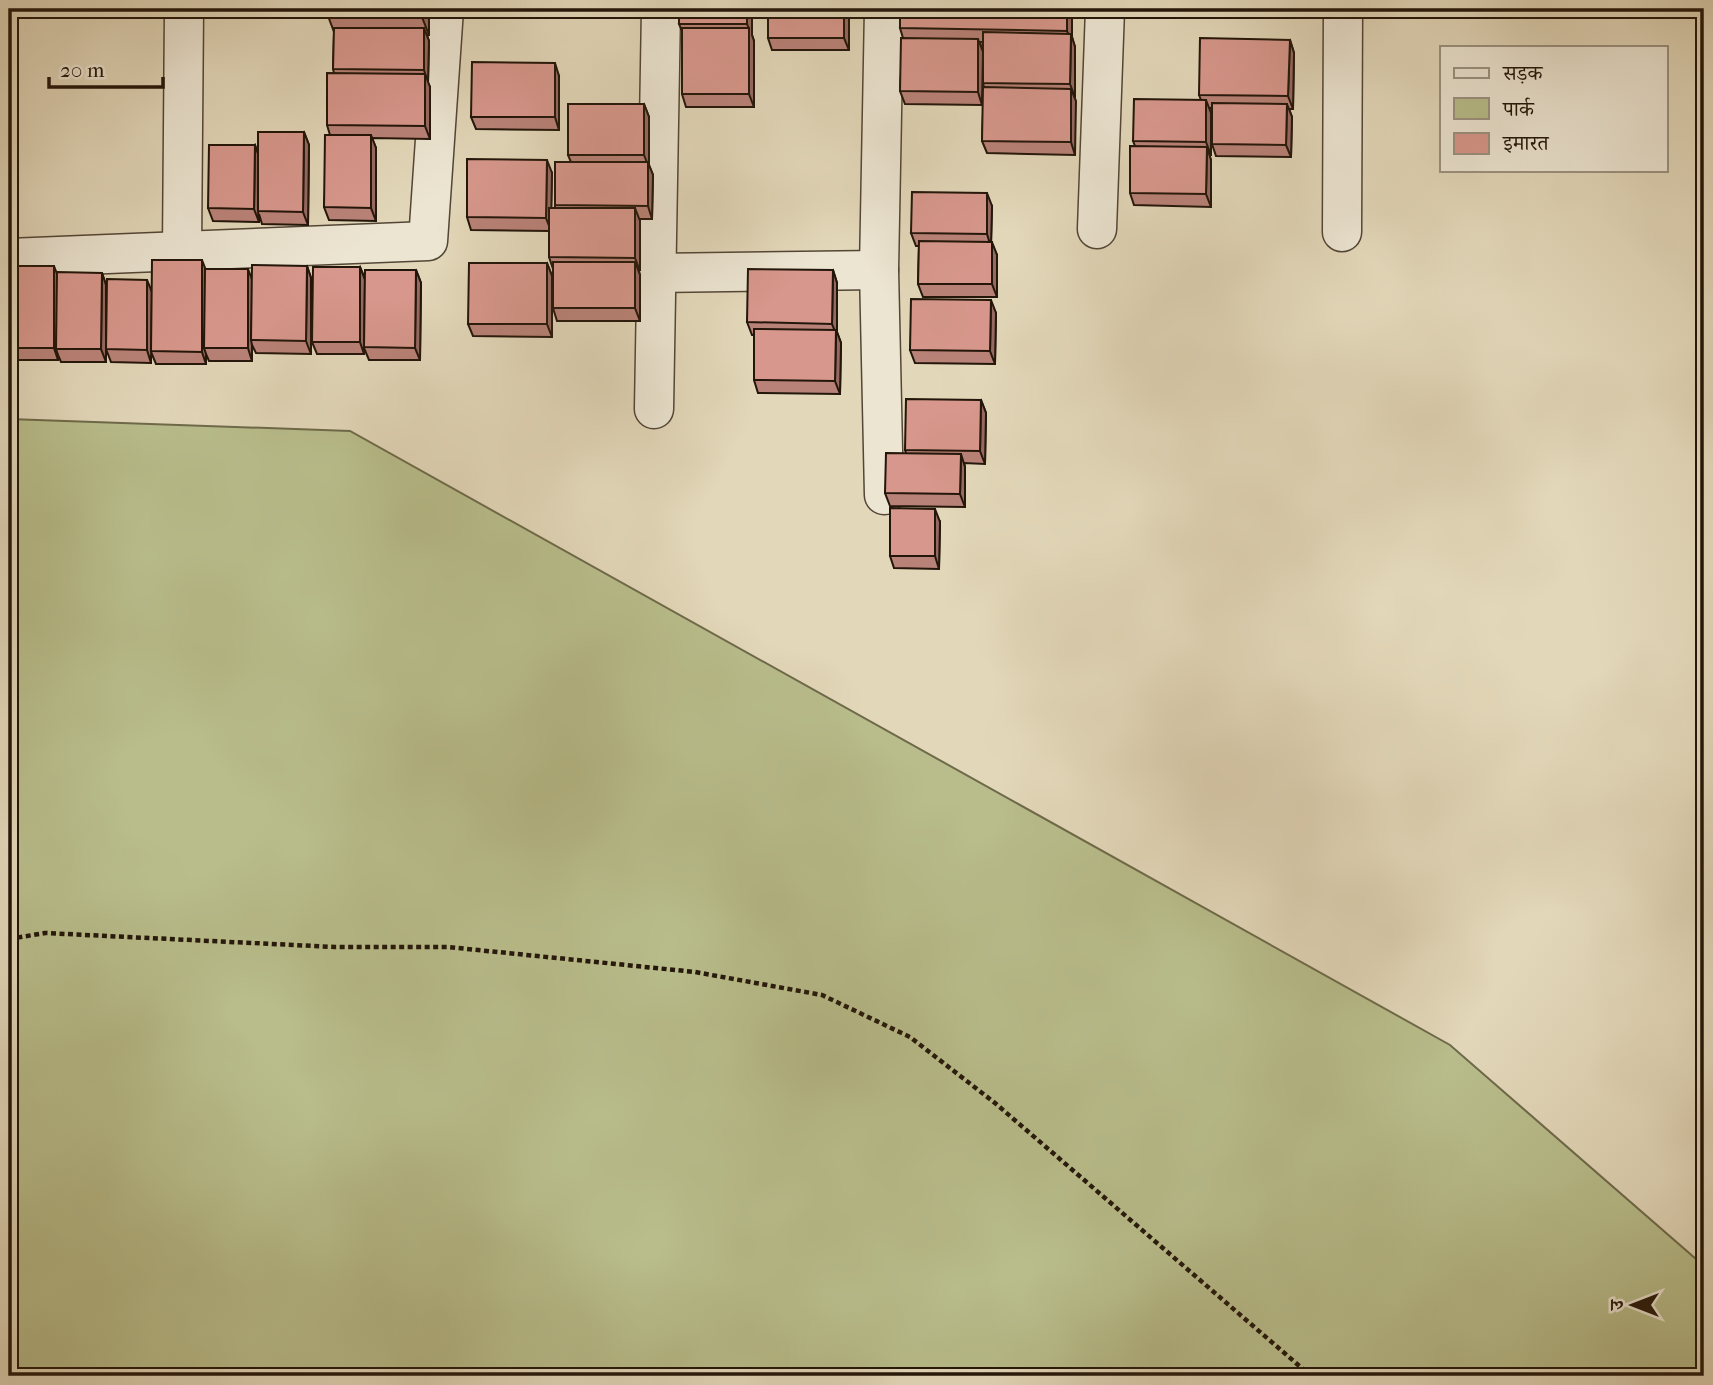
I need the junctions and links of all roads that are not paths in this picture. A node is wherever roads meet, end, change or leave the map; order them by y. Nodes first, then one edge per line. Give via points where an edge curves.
1 (184, 9) edge
2 (444, 9) edge
3 (661, 9) edge
4 (884, 9) edge
5 (1105, 9) edge
6 (1343, 9) edge
7 (1097, 229) dead end
8 (1342, 232) dead end
9 (181, 249) junction
10 (9, 258) edge
11 (879, 270) junction
12 (655, 273) junction
13 (654, 409) dead end
14 (884, 495) edge

1 - 9 street
2 - 9 street via 428,241
3 - 12 street
4 - 11 street
5 - 7 street
6 - 8 street
9 - 10 street
11 - 12 street
11 - 14 street
12 - 13 street

